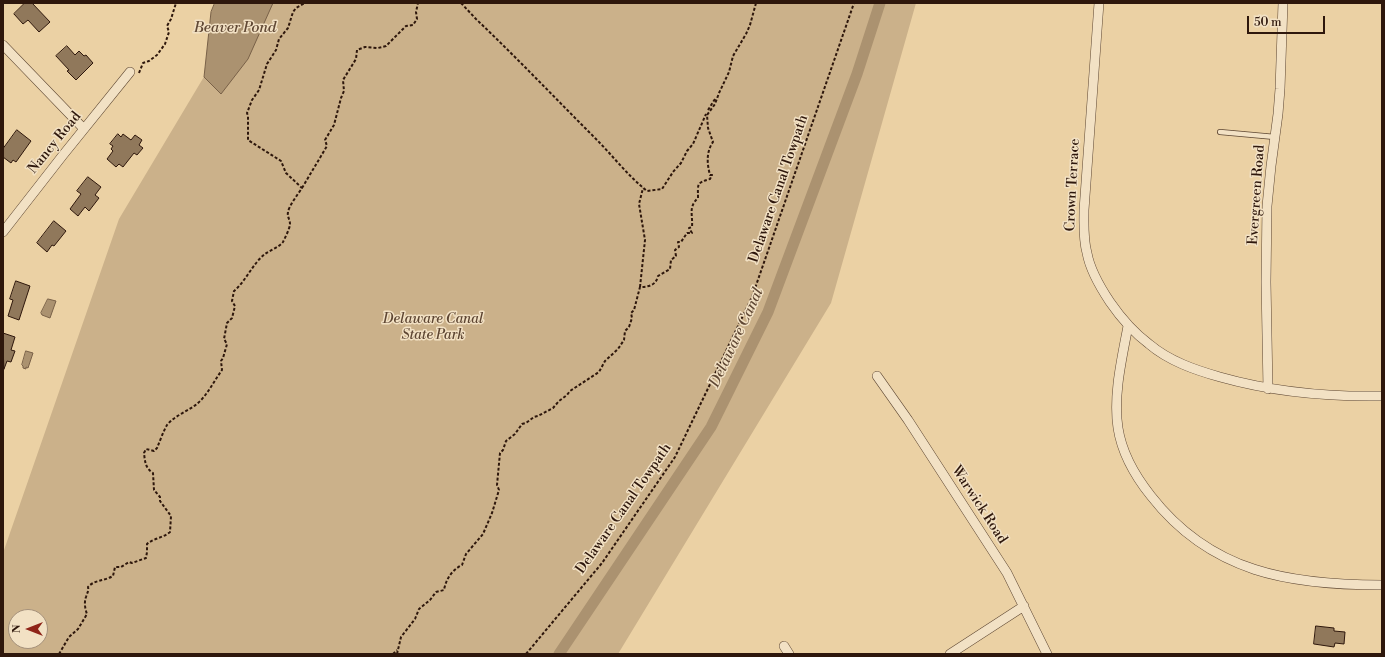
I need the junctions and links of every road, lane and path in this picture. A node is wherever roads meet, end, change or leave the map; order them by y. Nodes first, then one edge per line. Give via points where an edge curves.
1 (176, 3) edge
2 (305, 3) edge
3 (418, 3) edge
4 (461, 3) edge
5 (756, 3) edge
6 (854, 3) edge
7 (1099, 3) edge
8 (1283, 3) edge
9 (3, 46) edge
10 (130, 72) joint
11 (719, 93) junction
12 (84, 128) junction
13 (1220, 132) dead end
14 (1274, 137) junction
15 (302, 188) junction
16 (643, 188) junction
17 (3, 232) edge
18 (640, 288) junction
19 (1128, 326) junction
20 (877, 376) dead end
21 (1268, 389) junction
22 (1382, 396) edge
23 (1382, 585) edge
24 (1024, 606) junction
25 (398, 649) junction
26 (59, 654) edge
27 (393, 654) edge
28 (397, 654) edge
29 (526, 654) edge
30 (950, 654) edge
31 (1047, 654) edge

1 - 10 path via 166,26 169,35 162,48 154,58 143,63 140,73
2 - 15 path via 293,12 288,28 268,60 260,90 252,100 247,113 248,140 281,161 286,173
3 - 15 path via 417,19 413,25 406,26 386,46 357,50 356,59 343,80 344,91 334,125 325,140 327,146
4 - 16 path
5 - 11 path via 750,24 733,56
6 - 29 path, Delaware Canal Towpath via 752,297 675,457 602,563
7 - 19 street, Crown Terrace via 1084,232 1087,253 1097,279
8 - 14 street, Evergreen Road via 1280,89
9 - 12 street
10 - 12 street, Nancy Road
11 - 16 path via 704,116 693,144 662,189 647,191
11 - 18 path via 707,115 713,142 708,152 707,165 712,176 698,185 698,198 691,209 692,227 689,228 692,233 687,233 681,242 678,242 679,247 676,256 671,260 670,269 658,276 653,285
12 - 17 street, Nancy Road
13 - 14 lane
14 - 21 street, Evergreen Road via 1267,206
15 - 26 path via 288,211 290,225 283,242 265,254 234,291 232,301 235,306 232,318 227,323 224,339 227,344 221,361 222,370 197,404 167,425 157,448 154,451 146,449 144,453 146,466 153,473 154,490 171,516 170,532 147,544 146,558 118,566 113,576 90,584 85,599 87,614
16 - 18 path via 639,204 645,240
18 - 25 path via 623,342 605,361 600,371 570,391 553,408 522,424 516,434 506,441 500,453 497,485 499,490 483,534 466,554 462,565 449,576 444,590 436,592 419,609 415,619 401,637
19 - 21 street, Crown Terrace via 1150,345 1183,365
19 - 23 street via 1119,379 1118,428 1129,462 1140,481 1177,525 1214,552 1256,571 1291,580
20 - 24 street, Warwick Road via 1006,573
21 - 22 street, Crown Terrace via 1343,397
24 - 30 street
24 - 31 street, Warwick Road
25 - 27 path
25 - 28 path

